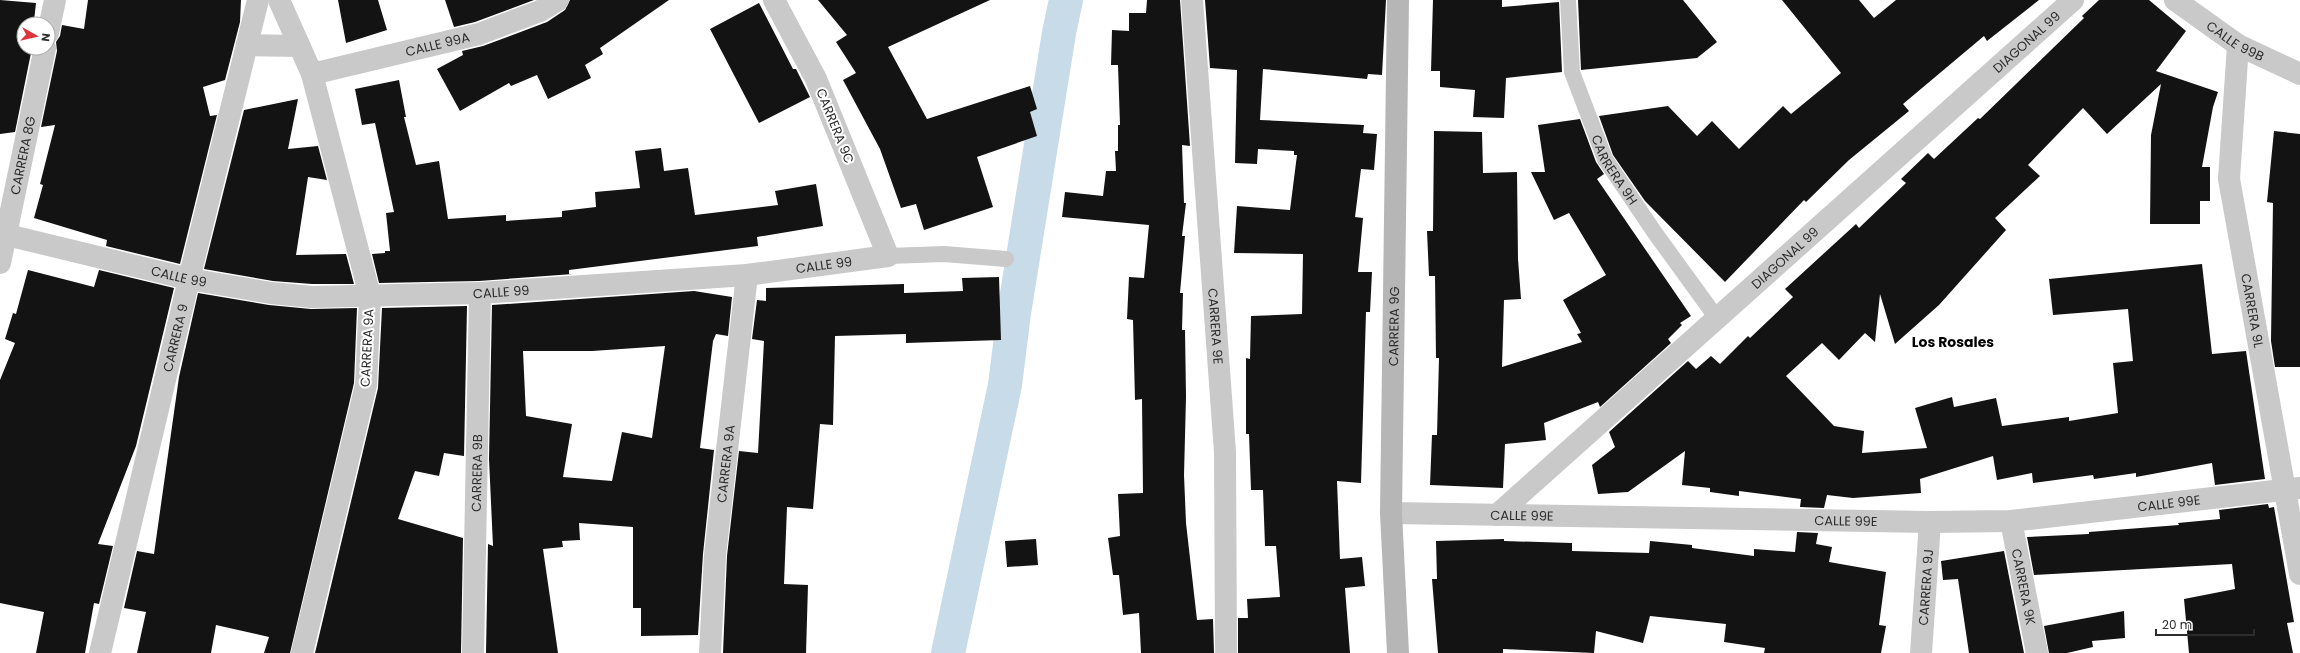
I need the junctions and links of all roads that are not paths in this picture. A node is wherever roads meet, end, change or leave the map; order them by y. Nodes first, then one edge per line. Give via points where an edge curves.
1 (55, 0) edge
2 (258, 0) edge
3 (279, 0) edge
4 (558, 0) edge
5 (774, 0) edge
6 (1192, 0) edge
7 (1398, 0) edge
8 (1568, 0) edge
9 (2074, 0) edge
10 (2176, 0) edge
11 (52, 16) edge
12 (247, 45) junction
13 (2238, 45) junction
14 (299, 46) junction
15 (43, 56) edge
16 (312, 74) junction
17 (2300, 74) edge
18 (3, 236) edge
19 (888, 256) junction
20 (1006, 259) dead end
21 (0, 263) edge
22 (746, 275) junction
23 (188, 279) junction
24 (480, 293) junction
25 (370, 296) junction
26 (1716, 317) junction
27 (2292, 489) edge
28 (1391, 513) junction
29 (1497, 515) junction
30 (2011, 521) junction
31 (1930, 522) junction
32 (2300, 574) edge
33 (100, 653) edge
34 (302, 653) edge
35 (473, 653) edge
36 (710, 653) edge
37 (1226, 653) edge
38 (1398, 653) edge
39 (1921, 653) edge
40 (2037, 653) edge

1 - 11 street
2 - 12 street, CARRERA 9
3 - 14 street, CARRERA 9A
4 - 16 street, CALLE 99A via 540,11 480,34
5 - 19 street, CARRERA 9C via 816,79
6 - 37 street, CARRERA 9E via 1225,452
7 - 28 street, CARRERA 9G
8 - 26 lane, CARRERA 9H via 1572,72 1606,159 1655,233
9 - 26 street, DIAGONAL 99
10 - 13 street, CALLE 99B
12 - 14 street
12 - 23 street, CARRERA 9
13 - 17 street, CALLE 99B
13 - 27 street, CARRERA 9L via 2229,178
14 - 16 street, CARRERA 9A
15 - 18 street, CARRERA 8G
16 - 25 street, CARRERA 9A
18 - 21 street, CARRERA 8G
18 - 23 street, CALLE 99
19 - 20 lane, CALLE 99 via 944,254
19 - 22 street, CALLE 99
22 - 24 street, CALLE 99
22 - 36 street, CARRERA 9A via 715,555
23 - 25 street, CALLE 99 via 305,297
23 - 33 street, CARRERA 9
24 - 25 street, CALLE 99
24 - 35 street, CARRERA 9B
25 - 34 street, CARRERA 9A via 366,385
26 - 29 street, DIAGONAL 99
27 - 30 street, CALLE 99E
27 - 32 street, CARRERA 9L
28 - 29 street, CALLE 99E
28 - 38 street, CARRERA 9G
29 - 31 street, CALLE 99E
30 - 31 street, CALLE 99E
30 - 40 street, CARRERA 9K
31 - 39 street, CARRERA 9J

